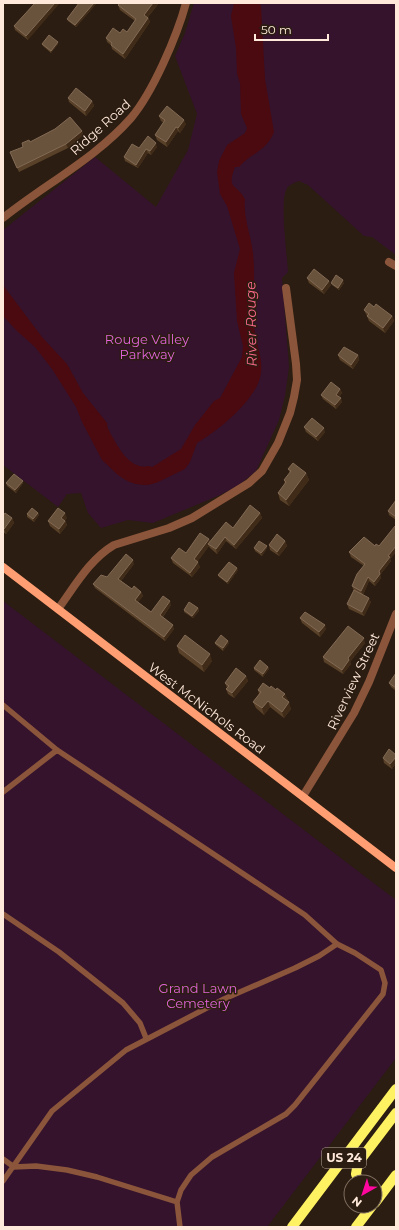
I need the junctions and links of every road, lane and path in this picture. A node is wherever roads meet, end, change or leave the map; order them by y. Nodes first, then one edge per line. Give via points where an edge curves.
1 (186, 3) edge
2 (3, 218) edge
3 (286, 288) dead end
4 (3, 566) edge
5 (58, 609) junction
6 (396, 614) edge
7 (3, 705) edge
8 (57, 750) junction
9 (3, 792) edge
10 (303, 796) junction
11 (396, 868) edge
12 (3, 914) edge
13 (337, 944) junction
14 (146, 1038) junction
15 (396, 1089) edge
16 (396, 1113) edge
17 (3, 1159) edge
18 (14, 1167) junction
19 (356, 1174) edge
20 (396, 1175) edge
21 (3, 1181) edge
22 (388, 1186) junction
23 (383, 1187) edge
24 (383, 1193) edge
25 (177, 1202) junction
26 (366, 1214) edge
27 (180, 1227) edge
28 (292, 1227) edge
29 (356, 1227) edge

1 - 2 street, Ridge Road via 152,86 130,119 88,156
3 - 5 street via 296,364 296,386 290,414 278,443 262,471 249,483 192,518 106,550 87,568
4 - 5 main road, West McNichols Road
5 - 10 main road, West McNichols Road
6 - 10 street, Riverview Street via 354,713
7 - 8 lane
8 - 9 lane
8 - 13 lane via 305,916
10 - 11 main road, West McNichols Road
12 - 14 lane via 59,952 123,1003 140,1023
13 - 14 lane via 296,968 224,999
13 - 25 lane via 356,952 381,970 385,983 383,994 295,1105 275,1121 212,1157 191,1175 180,1190
14 - 18 lane via 126,1050 52,1111
15 - 28 main road, US 24
16 - 19 main road, US 24 via 358,1163
17 - 18 lane
18 - 21 lane
18 - 25 lane via 36,1166 67,1170
20 - 22 main road
22 - 23 main road
22 - 24 main road
25 - 27 lane
26 - 29 main road

